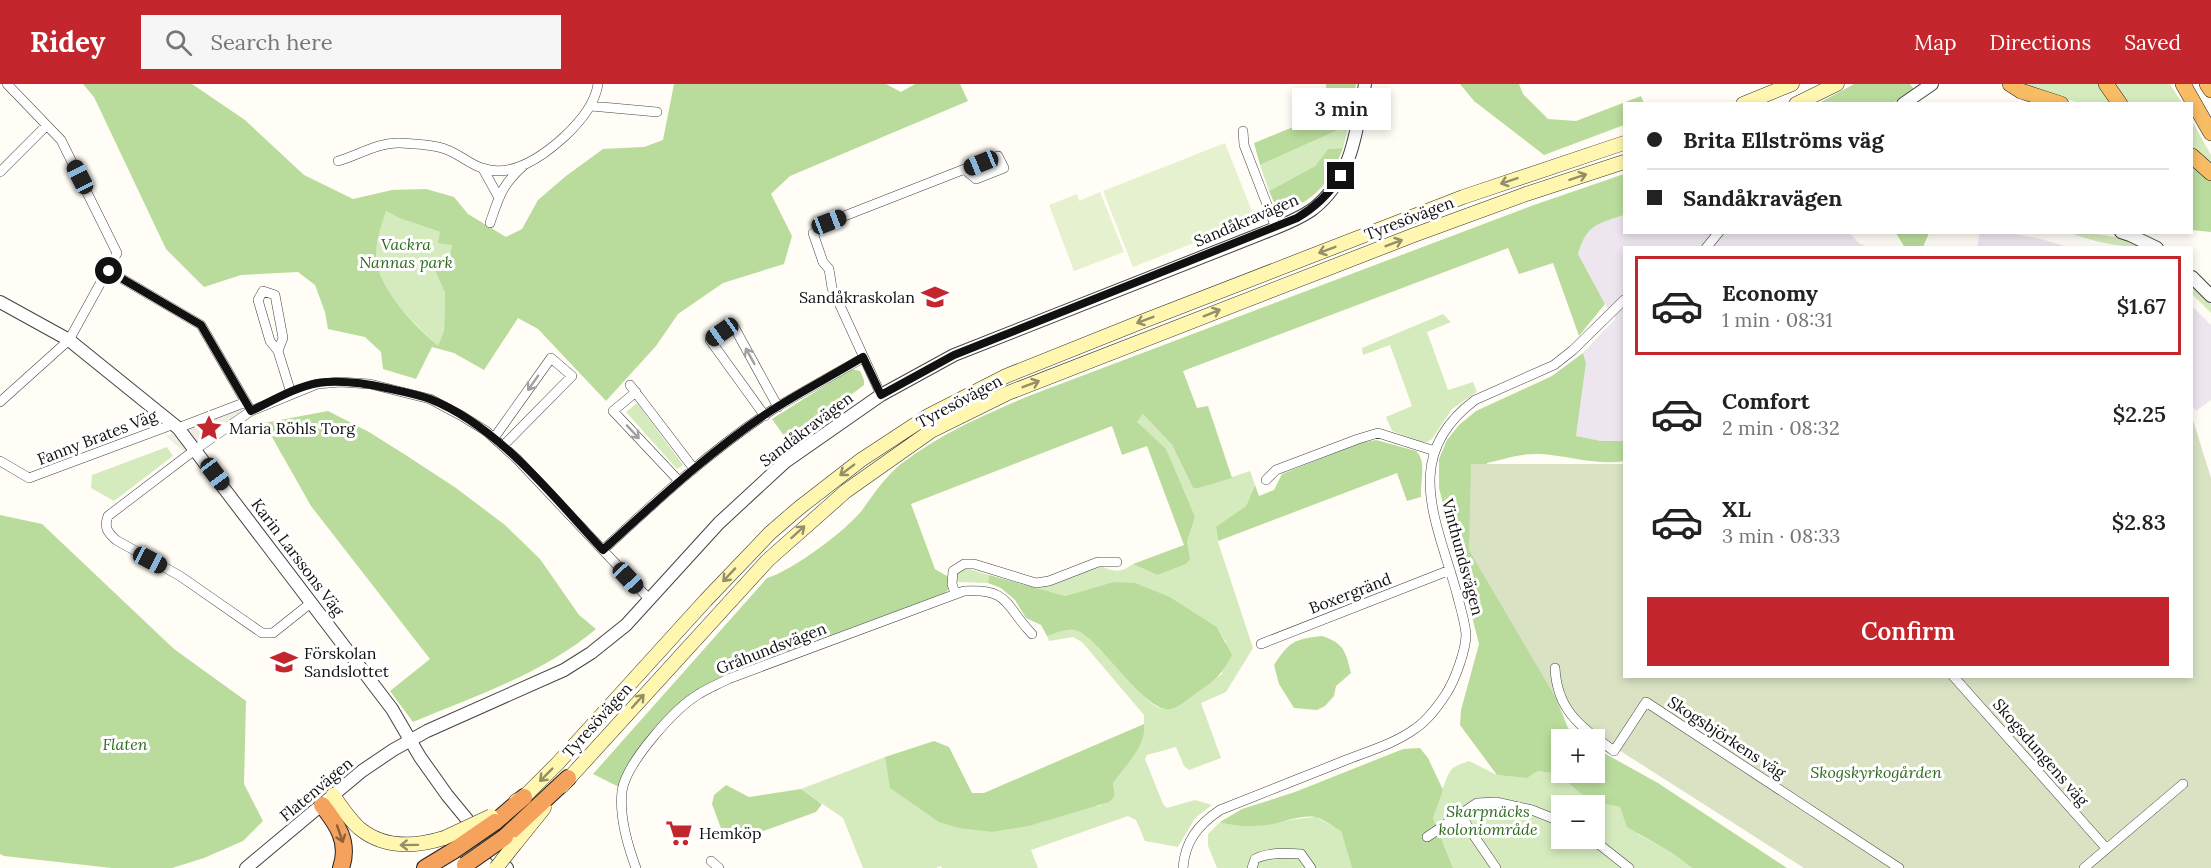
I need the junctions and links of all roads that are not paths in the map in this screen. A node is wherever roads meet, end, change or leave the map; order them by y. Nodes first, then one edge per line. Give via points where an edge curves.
1 (7, 84) edge
2 (598, 84) edge
3 (1365, 84) edge
4 (1792, 84) edge
5 (1837, 84) edge
6 (1932, 84) edge
7 (2010, 84) edge
8 (2106, 84) edge
9 (2183, 84) edge
10 (2207, 84) edge
11 (2211, 90) edge
12 (1748, 102) edge
13 (1800, 102) edge
14 (1906, 102) edge
15 (2055, 102) edge
16 (2119, 102) edge
17 (591, 106) junction
18 (657, 112) dead end
19 (46, 126) junction
20 (1243, 131) dead end
21 (2211, 133) edge
22 (1623, 143) edge
23 (2193, 157) edge
24 (338, 161) dead end
25 (1623, 162) edge
26 (524, 165) junction
27 (483, 169) junction
28 (964, 170) dead end
29 (0, 172) edge
30 (2211, 173) edge
31 (498, 196) junction
32 (490, 223) dead end
33 (1276, 228) junction
34 (1717, 234) edge
35 (2127, 234) edge
36 (1708, 246) edge
37 (2153, 246) edge
38 (109, 271) junction
39 (2193, 278) edge
40 (2211, 296) edge
41 (1623, 301) edge
42 (0, 302) edge
43 (69, 340) junction
44 (278, 351) junction
45 (863, 357) junction
46 (291, 393) junction
47 (881, 395) junction
48 (0, 402) edge
49 (248, 406) junction
50 (778, 407) junction
51 (765, 416) junction
52 (176, 426) junction
53 (494, 438) junction
54 (503, 446) junction
55 (196, 448) junction
56 (1435, 451) junction
57 (0, 461) edge
58 (694, 469) junction
59 (1266, 480) dead end
60 (679, 481) junction
61 (603, 550) junction
62 (1117, 562) dead end
63 (1450, 570) junction
64 (955, 593) junction
65 (649, 599) junction
66 (312, 602) junction
67 (1032, 634) dead end
68 (1261, 644) dead end
69 (1555, 668) dead end
70 (1955, 678) edge
71 (410, 741) junction
72 (568, 778) joint
73 (2183, 784) dead end
74 (524, 797) joint
75 (327, 800) junction
76 (1461, 814) junction
77 (1551, 818) edge
78 (1427, 837) dead end
79 (510, 841) junction
80 (449, 845) junction
81 (2106, 848) junction
82 (1605, 849) edge
83 (463, 867) edge
84 (246, 868) edge
85 (341, 868) edge
86 (425, 868) edge
87 (496, 868) edge
88 (507, 868) edge
89 (636, 868) edge
90 (1183, 868) edge
91 (1252, 868) edge
92 (1311, 868) edge
93 (1496, 868) edge
94 (1629, 868) edge
95 (1899, 868) edge
96 (2084, 868) edge

1 - 19 street
2 - 17 street
3 - 33 street, Sandåkravägen via 1355,139 1341,176 1312,210
4 - 12 main road
5 - 13 main road
6 - 14 street
7 - 15 highway
8 - 16 highway
9 - 21 highway
10 - 11 highway
17 - 18 street
17 - 26 street via 551,149
19 - 29 street
19 - 38 street via 61,140 117,253
20 - 33 street
22 -> 74 main road, Tyresövägen via 1463,197 1141,322 1005,376 928,416 861,460 770,533
23 - 30 highway
24 - 27 street via 376,146 397,143 446,149
72 -> 25 main road, Tyresövägen via 768,560 846,491 931,431 1008,393 1414,235
26 - 27 street
26 - 31 street
27 - 31 street
28 - 45 street via 829,222 813,233
31 - 32 street
33 - 47 street, Sandåkravägen via 954,355
34 - 36 street
35 - 37 street
38 - 43 street
38 - 49 street via 201,325
39 - 40 street
41 - 56 street, Vinthundsvägen via 1554,365 1465,408 1451,422
42 - 43 street, Karin Larssons Väg
43 - 48 street
43 - 52 street, Karin Larssons Väg
44 - 44 street via 270,341 258,300 263,291 275,295 283,338
44 - 46 street
45 - 47 street
45 - 50 street
46 - 49 street
46 - 53 street via 317,384 370,384 430,399
47 - 65 street, Sandåkravägen via 785,462 719,523
49 - 52 street
49 - 55 street
50 - 51 street
50 -> 51 street via 732,325 710,340
51 - 58 street
52 - 55 street, Karin Larssons Väg
52 - 57 street, Fanny Brates Väg via 29,478
53 - 54 street
54 -> 53 street via 572,376 551,358
54 - 61 street
55 - 66 street, Karin Larssons Väg
55 - 66 street via 108,516 108,532 262,633 273,633
56 - 59 street via 1378,433 1276,470
56 - 63 street, Vinthundsvägen via 1429,474 1430,499
58 - 60 street
58 -> 60 street via 633,388 613,411
60 - 61 street
61 - 65 street
62 - 64 street via 1098,562 1036,583 964,564 953,571
63 - 68 street, Boxergränd
63 - 90 street, Vinthundsvägen via 1466,635 1455,680 1431,714 1416,729 1384,744 1220,810 1189,840
64 - 67 street, Gråhundsvägen via 993,592 1004,598
64 - 89 street, Gråhundsvägen via 729,680 681,708 640,754 622,788 624,827
65 - 71 street, Sandåkravägen via 626,625 579,662
66 - 71 street, Karin Larssons Väg via 392,709
69 - 95 street, Skogsbjörkens väg via 1561,700 1573,719 1614,751 1646,702
70 - 81 street, Skogsdungens väg
71 - 75 street, Flatenvägen via 362,771
71 - 88 street, Karin Larssons Väg via 447,795
72 - 79 highway, Tyresövägen
73 - 81 street
74 - 80 highway, Tyresövägen, bridge
80 -> 75 main road via 391,844 374,838
75 - 84 street, Flatenvägen
75 -> 85 highway via 343,840
76 - 77 street via 1477,803 1496,802
76 - 78 street
76 - 93 street
79 - 83 highway, Tyresövägen, bridge
79 - 87 main road, bridge
80 - 86 highway, Tyresövägen
81 - 96 street
82 - 94 street
91 - 92 street via 1260,856 1292,853 1301,854

